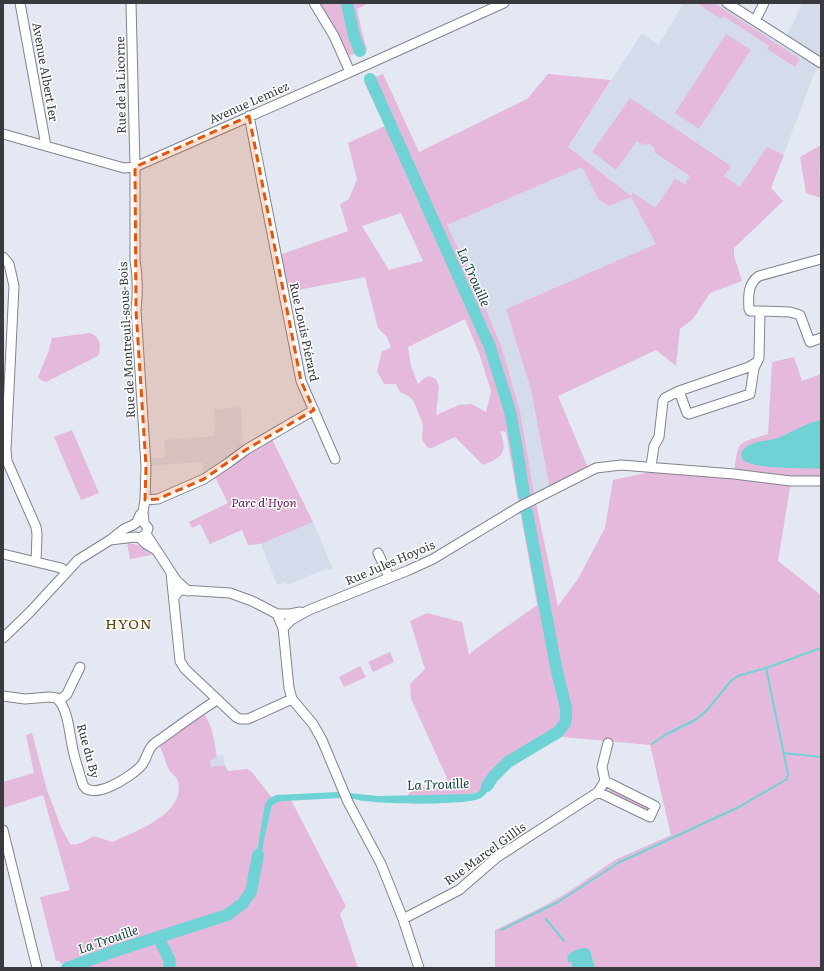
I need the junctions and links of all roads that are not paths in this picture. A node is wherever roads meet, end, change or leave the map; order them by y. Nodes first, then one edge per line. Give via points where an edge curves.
1 (20, 3) edge
2 (131, 3) edge
3 (314, 3) edge
4 (504, 3) edge
5 (727, 3) edge
6 (764, 3) edge
7 (755, 21) junction
8 (821, 63) edge
9 (350, 72) junction
10 (249, 116) junction
11 (3, 134) edge
12 (46, 146) junction
13 (135, 167) junction
14 (3, 257) edge
15 (821, 259) edge
16 (8, 274) edge
17 (760, 311) junction
18 (821, 338) edge
19 (756, 362) junction
20 (7, 377) edge
21 (679, 391) junction
22 (314, 410) junction
23 (5, 455) edge
24 (335, 459) dead end
25 (651, 466) junction
26 (821, 481) edge
27 (145, 500) junction
28 (138, 523) junction
29 (141, 536) junction
30 (110, 540) junction
31 (378, 553) dead end
32 (3, 554) edge
33 (36, 562) junction
34 (66, 572) junction
35 (171, 573) junction
36 (389, 577) junction
37 (185, 590) junction
38 (174, 597) junction
39 (309, 610) junction
40 (277, 614) junction
41 (283, 628) junction
42 (5, 634) edge
43 (81, 668) dead end
44 (3, 696) edge
45 (292, 699) junction
46 (217, 700) junction
47 (60, 701) junction
48 (608, 743) dead end
49 (605, 781) junction
50 (598, 792) junction
51 (3, 830) edge
52 (403, 919) junction
53 (37, 968) edge
54 (419, 968) edge

1 - 12 street, Avenue Albert Ier
2 - 13 street, Rue de la Licorne
3 - 9 street via 334,36
4 - 9 street, Avenue Lemiez
5 - 7 street
6 - 7 street
7 - 8 street
9 - 10 street, Avenue Lemiez
10 - 13 street, Avenue Lemiez
10 - 22 street, Rue Louis Piérard via 301,381
11 - 12 street
12 - 13 street via 124,168
13 - 27 street, Rue de Montreuil-sous-Bois via 135,260 138,274 136,310 146,466
14 - 16 street via 8,261
15 - 17 street via 759,276 754,280 750,287 749,309
16 - 20 street via 14,286
17 - 18 street via 800,314 810,342
17 - 19 street via 759,358
19 - 21 street via 749,367
19 - 21 street via 750,394 690,414
20 - 23 street
21 - 25 street via 663,400 659,437 654,446
22 - 24 street, Rue Louis Piérard
22 - 27 street via 247,449 204,479 158,499
23 - 33 street via 36,527
25 - 26 street, Rue Jules Hoyois via 783,481
25 - 36 street, Rue Jules Hoyois via 621,465 596,468 519,507 433,559
27 - 28 street, Rue de Montreuil-sous-Bois
28 - 29 street via 148,528
28 - 29 street via 131,531
28 - 30 street via 116,534
29 - 30 street
29 - 35 street via 146,544 157,551
30 - 34 street via 78,560
31 - 36 street
32 - 33 street
33 - 34 street via 61,568
34 - 42 street via 30,612
35 - 37 street
35 - 38 street
36 - 39 street, Rue Jules Hoyois
37 - 38 street via 179,591
37 - 40 street via 230,593
38 - 46 street via 180,661
39 - 40 street, Rue Jules Hoyois
39 - 41 street, Rue Jules Hoyois via 291,620
40 - 41 street
41 - 45 street
43 - 47 street via 67,694
44 - 47 street via 25,699 49,697
45 - 46 street via 248,719 236,717
45 - 52 street via 313,724 322,740 348,802 381,864
46 - 47 street, Rue du By via 154,743 141,766 131,775 122,781 91,791 83,785
48 - 49 street via 602,766
49 - 50 street, Rue Marcel Gillis
49 - 50 street via 655,806 650,818
50 - 52 street, Rue Marcel Gillis via 496,858 459,890
51 - 53 street
52 - 54 street

